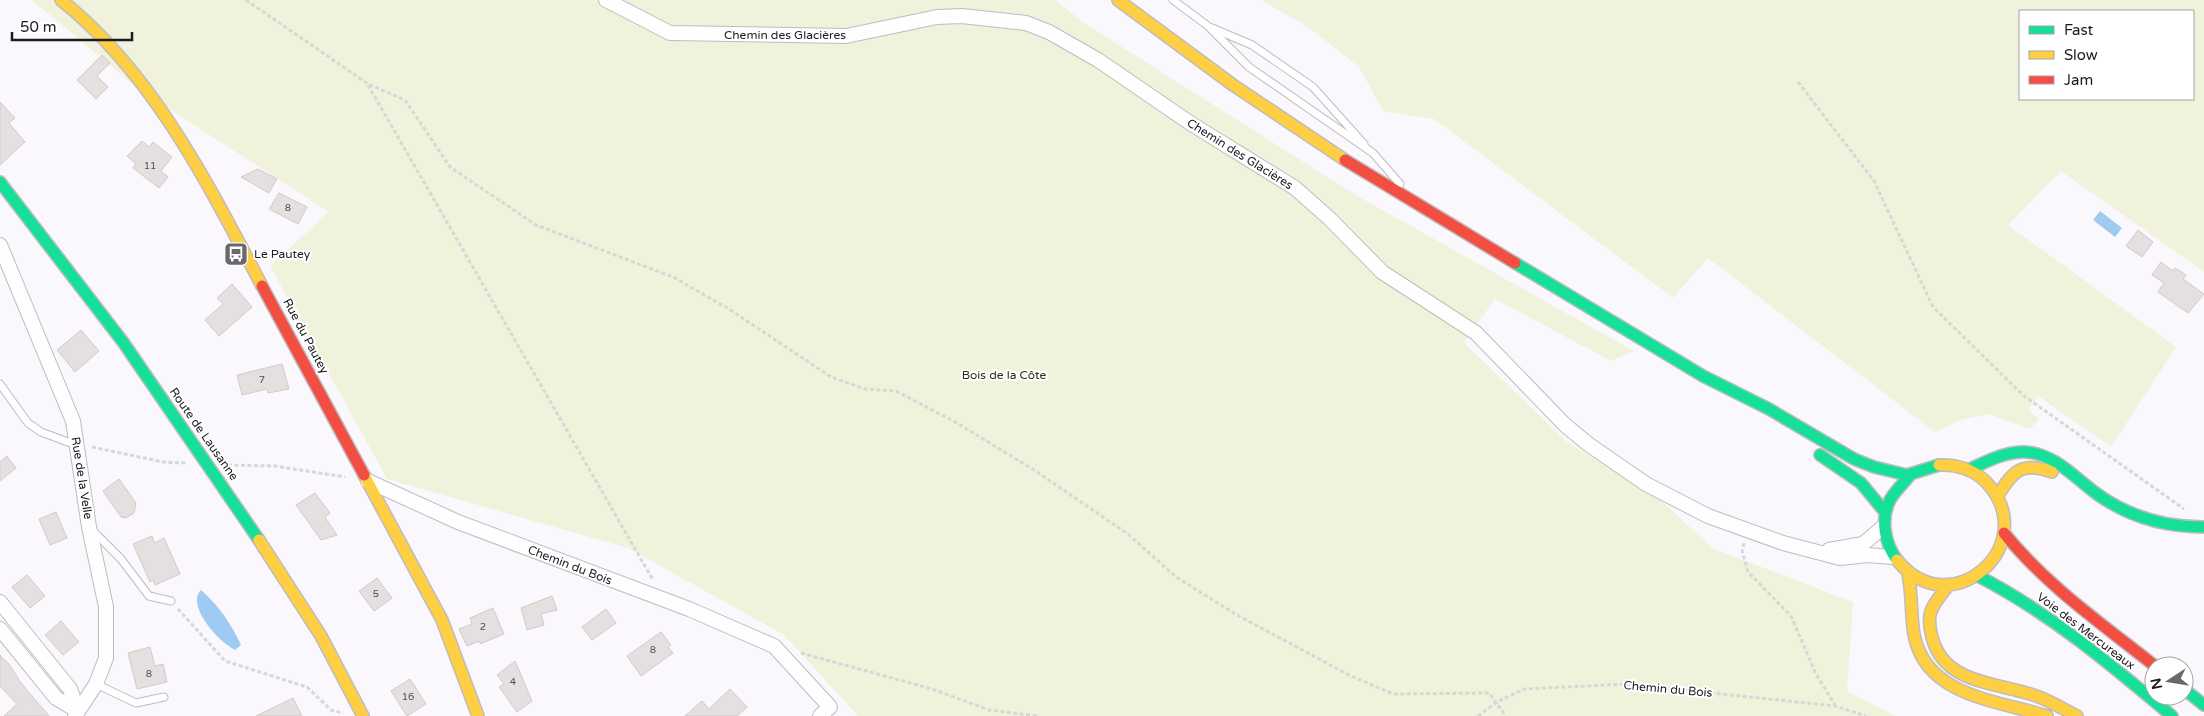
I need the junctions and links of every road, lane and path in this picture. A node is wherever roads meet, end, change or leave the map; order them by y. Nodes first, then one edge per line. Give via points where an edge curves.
1 (61, 0) edge
2 (246, 0) edge
3 (606, 0) edge
4 (1118, 0) edge
5 (1173, 0) edge
6 (1208, 26) junction
7 (1798, 82) dead end
8 (368, 84) junction
9 (1373, 153) junction
10 (0, 182) edge
11 (1420, 207) junction
12 (0, 245) edge
13 (1704, 376) junction
14 (0, 384) edge
15 (1775, 426) dead end
16 (76, 444) junction
17 (1807, 447) dead end
18 (1968, 470) junction
19 (1910, 475) junction
20 (368, 481) junction
21 (2086, 487) junction
22 (1998, 497) junction
23 (1885, 512) junction
24 (2190, 514) dead end
25 (89, 527) junction
26 (1884, 527) junction
27 (2204, 527) edge
28 (1748, 532) junction
29 (2004, 533) junction
30 (1819, 551) junction
31 (1893, 557) junction
32 (1908, 574) junction
33 (1978, 576) junction
34 (1948, 586) junction
35 (665, 600) junction
36 (170, 601) joint
37 (0, 602) edge
38 (0, 629) edge
39 (774, 646) junction
40 (2144, 657) edge
41 (96, 684) junction
42 (164, 697) dead end
43 (2194, 698) edge
44 (1497, 702) junction
45 (1835, 706) junction
46 (2204, 706) edge
47 (76, 713) edge
48 (829, 713) edge
49 (348, 714) dead end
50 (363, 716) edge
51 (478, 716) edge
52 (1038, 716) edge
53 (1478, 716) edge
54 (1506, 716) edge
55 (1866, 716) edge
56 (2047, 716) edge
57 (2077, 716) edge
58 (2172, 716) edge

1 - 20 main road, Rue du Pautey via 127,64 173,128 239,242
2 - 8 path
3 - 28 street, Chemin des Glacières via 670,33 846,36 937,17 962,16 1026,23 1049,32 1098,60 1294,188 1382,272 1476,333 1554,415 1619,466 1708,516
4 - 11 main road via 1276,115
5 - 6 lane
6 - 9 lane via 1249,67
6 - 9 lane via 1252,45 1313,87
7 - 24 path via 1874,181 1933,308 2024,396
8 - 35 path
8 - 44 path via 405,100 450,166 536,225 673,277 729,309 831,377 865,389 896,391 957,423 1034,470 1128,534 1176,577 1237,614 1349,675 1393,694 1489,693
9 - 11 lane
10 - 50 main road, Route de Lausanne via 56,253 208,464 307,614 350,684
11 - 13 main road
12 - 16 street, Rue de la Velle via 73,421
13 - 15 main road
13 - 19 main road via 1749,397 1856,460 1871,467
14 - 16 lane via 28,423 41,432
16 - 25 street, Rue de la Velle
17 - 23 main road via 1861,483
18 - 19 main road via 1938,465
18 - 21 main road via 2014,453 2039,454 2055,460
18 - 22 main road via 1990,485
19 - 23 main road via 1894,491
20 - 35 street, Chemin du Bois via 458,522
20 - 51 main road, Rue du Pautey via 442,620
21 - 22 main road via 2039,467 2027,466 2010,476
21 - 27 main road via 2144,520 2184,528
22 - 29 main road
23 - 26 main road
25 - 36 lane via 121,559 149,596
25 - 41 street, Rue de la Velle via 106,607 106,658
26 - 30 street, Chemin des Glacières via 1857,546
26 - 31 main road
28 - 30 street, Chemin des Glacières
28 - 45 path via 1742,551 1748,572 1791,616 1816,674
29 - 33 main road via 2000,550
29 - 40 main road, Voie des Mercureaux via 2026,561 2062,593
30 - 31 street, Chemin des Glacières via 1840,558
31 - 32 main road
32 - 34 main road via 1934,585
32 - 56 main road via 1914,603 1916,644 1936,675 1963,693
33 - 34 main road
33 - 58 main road, Voie des Mercureaux via 2042,614
34 - 57 main road via 1931,607 1928,622 1934,647 1950,668 1967,678 2039,697
35 - 39 street, Chemin du Bois
36 - 49 path via 226,660 307,687 332,710
37 - 47 street via 70,689
38 - 47 street via 56,698
39 - 48 street, Chemin du Bois
39 - 52 path via 932,689 989,710
41 - 42 lane via 136,702
41 - 47 street, Rue de la Velle
43 - 46 main road
44 - 45 path, Chemin du Bois via 1524,689 1626,684
44 - 53 path, Chemin du Bois
44 - 54 path
45 - 55 path, Chemin du Bois

